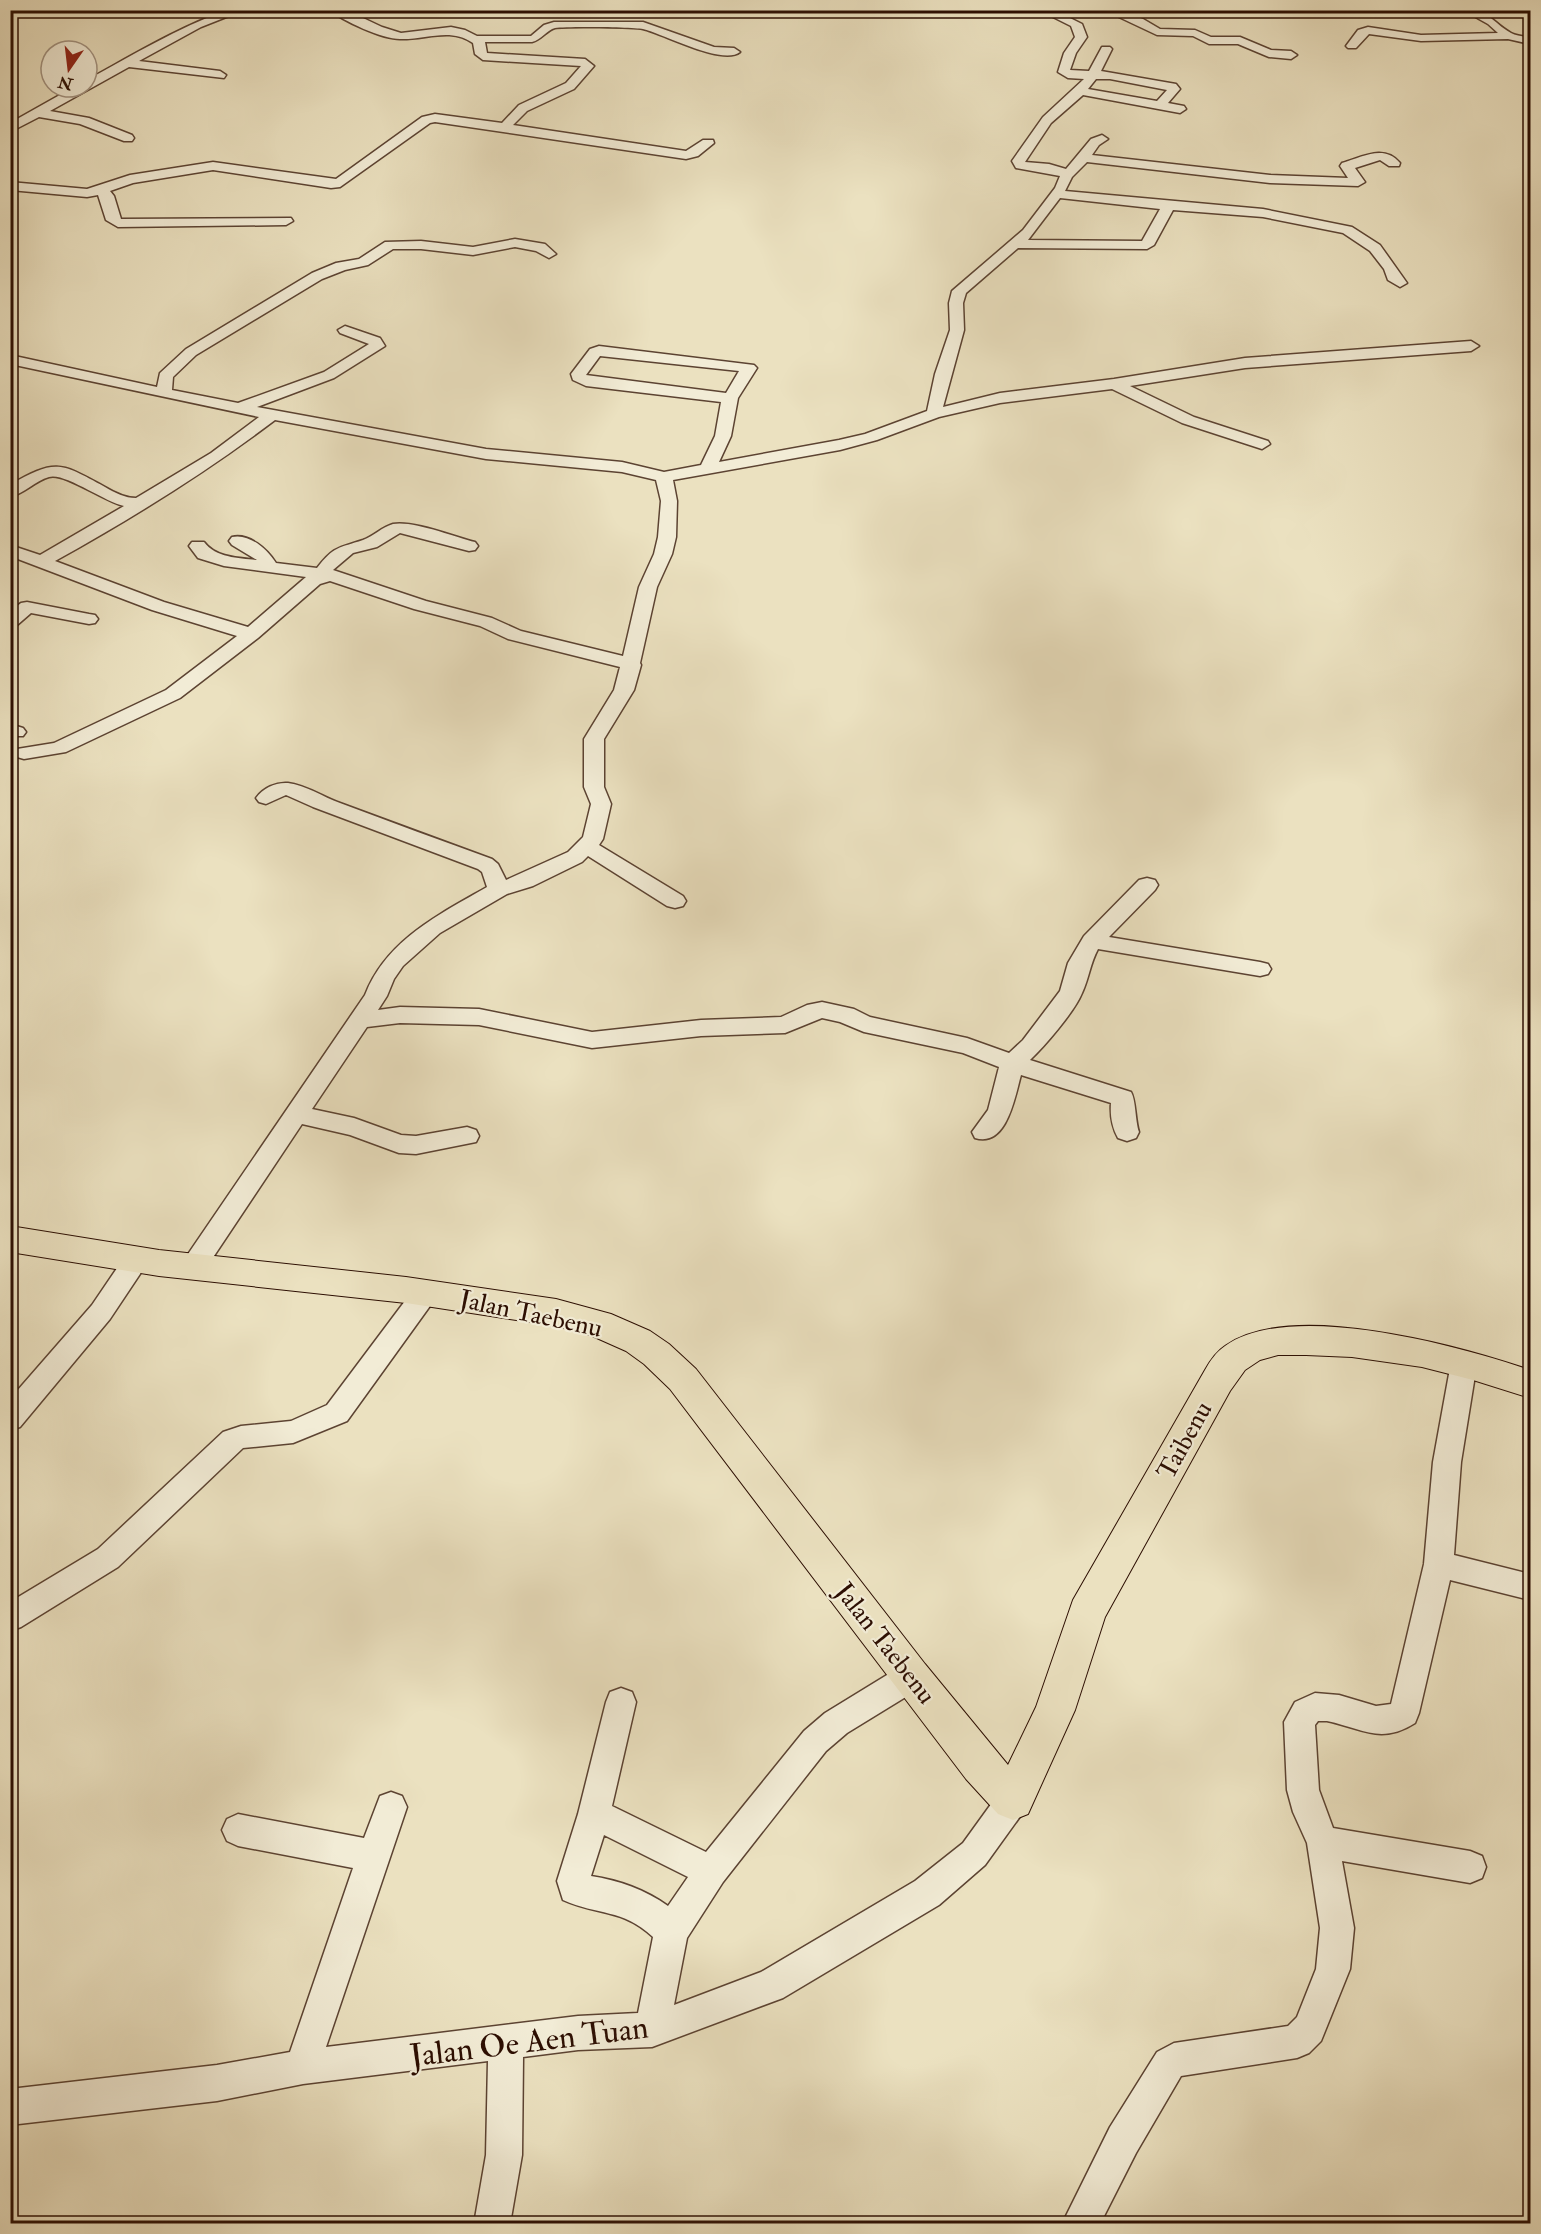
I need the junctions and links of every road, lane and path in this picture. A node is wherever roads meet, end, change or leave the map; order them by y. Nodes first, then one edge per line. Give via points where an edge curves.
1 (239, 10) edge
2 (335, 10) edge
3 (1044, 10) edge
4 (1109, 10) edge
5 (1468, 10) edge
6 (1508, 36) junction
7 (475, 39) junction
8 (1530, 41) edge
9 (1352, 46) dead end
10 (1106, 49) dead end
11 (734, 52) dead end
12 (1291, 55) dead end
13 (125, 63) junction
14 (220, 75) dead end
15 (1093, 75) junction
16 (99, 78) edge
17 (1080, 91) junction
18 (63, 99) edge
19 (1159, 106) junction
20 (1180, 109) dead end
21 (39, 113) junction
22 (505, 127) junction
23 (10, 128) edge
24 (128, 138) dead end
25 (1102, 139) dead end
26 (708, 143) dead end
27 (1083, 158) junction
28 (1394, 163) dead end
29 (1068, 174) junction
30 (1235, 176) junction
31 (10, 186) edge
32 (101, 190) junction
33 (1057, 194) junction
34 (1218, 200) junction
35 (1170, 204) junction
36 (286, 221) dead end
37 (1016, 244) junction
38 (549, 254) dead end
39 (1400, 283) dead end
40 (345, 330) dead end
41 (1471, 346) dead end
42 (10, 359) edge
43 (1114, 384) junction
44 (164, 393) junction
45 (730, 398) junction
46 (240, 408) junction
47 (934, 414) junction
48 (272, 415) junction
49 (1262, 444) dead end
50 (708, 469) junction
51 (664, 477) junction
52 (10, 492) edge
53 (140, 503) junction
54 (238, 542) dead end
55 (198, 546) dead end
56 (470, 546) dead end
57 (10, 550) edge
58 (40, 562) junction
59 (269, 567) junction
60 (319, 576) junction
61 (89, 619) dead end
62 (10, 622) edge
63 (250, 634) junction
64 (632, 665) junction
65 (24, 753) dead end
66 (266, 798) dead end
67 (588, 847) junction
68 (1147, 885) dead end
69 (499, 889) junction
70 (675, 901) dead end
71 (1092, 940) junction
72 (1260, 969) dead end
73 (360, 1020) junction
74 (1012, 1063) junction
75 (296, 1114) junction
76 (984, 1132) dead end
77 (1126, 1132) dead end
78 (467, 1136) dead end
79 (10, 1239) edge
80 (137, 1259) junction
81 (193, 1267) junction
82 (426, 1292) junction
83 (1464, 1362) junction
84 (1530, 1384) edge
85 (10, 1419) edge
86 (1439, 1564) junction
87 (1530, 1587) edge
88 (17, 1607) edge
89 (911, 1677) junction
90 (621, 1702) dead end
91 (1013, 1800) junction
92 (390, 1808) dead end
93 (594, 1814) junction
94 (238, 1830) dead end
95 (1323, 1842) junction
96 (374, 1856) junction
97 (1470, 1867) dead end
98 (711, 1871) junction
99 (671, 1932) junction
100 (652, 2030) junction
101 (506, 2043) junction
102 (303, 2067) junction
103 (10, 2107) edge
104 (492, 2223) edge
105 (1080, 2223) edge

1 - 13 street via 196,25
2 - 7 street via 395,36 444,30
3 - 15 street via 1063,22 1076,24 1080,31 1081,37 1064,72
4 - 12 street via 1159,33 1196,33 1213,42 1240,40 1269,53
5 - 6 street via 1492,22
6 - 8 street
6 - 9 street via 1421,38 1368,30
7 - 11 street via 532,39 554,25 643,25 712,50
7 - 22 street via 483,56 588,64 570,87 523,108
10 - 15 street
13 - 14 street
13 - 16 street
15 - 17 street
15 - 19 street via 1172,87
17 - 19 street
17 - 29 street via 1047,120 1018,160 1021,165
18 - 21 street
19 - 20 street
21 - 23 street
21 - 24 street via 88,121
22 - 26 street via 686,154
22 - 32 street via 426,120 340,183 213,166 130,179
25 - 27 street
27 - 29 street
27 - 30 street
28 - 30 street via 1382,155 1347,166 1358,182
29 - 33 street
30 - 34 street
31 - 32 street via 80,193
32 - 36 street via 107,196 113,220 118,223
33 - 35 street
33 - 37 street
34 - 35 street
34 - 39 street via 1347,230 1375,248
35 - 37 street via 1147,245
37 - 47 street via 959,291 957,330
38 - 44 street via 540,247 515,243 473,251 390,245 363,262 317,276 191,352 165,376
40 - 46 street via 377,345 329,375
41 - 43 street via 1237,364
42 - 44 street
43 - 47 street via 1000,398
43 - 49 street via 1188,420
44 - 46 street
45 - 45 street via 748,372 747,367 597,351 578,377 592,382
45 - 50 street via 723,436
46 - 48 street
47 - 50 street via 840,445
48 - 51 street via 486,454 622,467
48 - 53 street via 218,456
50 - 51 street
51 - 64 street via 669,501 667,537 648,587
52 - 53 street via 42,473 57,470 120,500
53 - 58 street via 111,524
54 - 59 street via 259,551
55 - 59 street via 214,558
56 - 60 street via 395,529 371,543 347,549
57 - 58 street
58 - 63 street via 158,606
59 - 60 street
60 - 63 street
60 - 64 street via 339,576 420,605 486,622 515,635
61 - 62 street via 27,607
63 - 65 street via 187,685 158,702 59,748
64 - 67 street via 624,690 594,739 594,787 601,804 596,832
66 - 69 street via 281,789 300,792 485,864
67 - 69 street via 525,881
67 - 70 street
68 - 71 street
69 - 73 street via 447,918 403,952 383,977
71 - 72 street
71 - 74 street via 1079,963 1071,993 1031,1046
73 - 74 street via 400,1015 479,1017 592,1040 701,1028 785,1025 814,1010 822,1010 864,1024 967,1046
73 - 75 street
74 - 76 street via 999,1113
74 - 77 street via 1123,1098
75 - 78 street via 354,1127 399,1144
75 - 81 street
79 - 80 main road, Jalan Taebenu
80 - 81 main road, Jalan Taebenu
80 - 85 street via 101,1312
81 - 82 main road, Jalan Taebenu
82 - 88 street via 337,1413 293,1432 233,1440 108,1558
82 - 89 main road, Jalan Taebenu via 568,1316 606,1327 657,1353 683,1379
83 - 84 main road, Taibenu
83 - 86 street via 1447,1462
83 - 91 main road, Taibenu via 1388,1348 1283,1341 1263,1344 1236,1357 1208,1396 1087,1612 1055,1710
86 - 87 street
86 - 95 street via 1404,1713 1384,1721 1335,1708 1312,1706 1303,1712 1299,1722 1303,1790
89 - 91 main road, Jalan Taebenu
89 - 98 street via 825,1731
90 - 93 street
91 - 100 street, Jalan Oe Aen Tuan via 974,1854 927,1893 771,1986
92 - 96 street
93 - 98 street
93 - 99 street via 573,1881 575,1889 636,1904 651,1912
94 - 96 street
95 - 97 street
95 - 105 street via 1337,1928 1334,1969 1308,2029 1297,2041 1168,2064
96 - 102 street
98 - 99 street
99 - 100 street
100 - 101 street, Jalan Oe Aen Tuan via 578,2033
101 - 102 street, Jalan Oe Aen Tuan
101 - 104 street via 504,2155
102 - 103 street, Jalan Oe Aen Tuan via 217,2083

